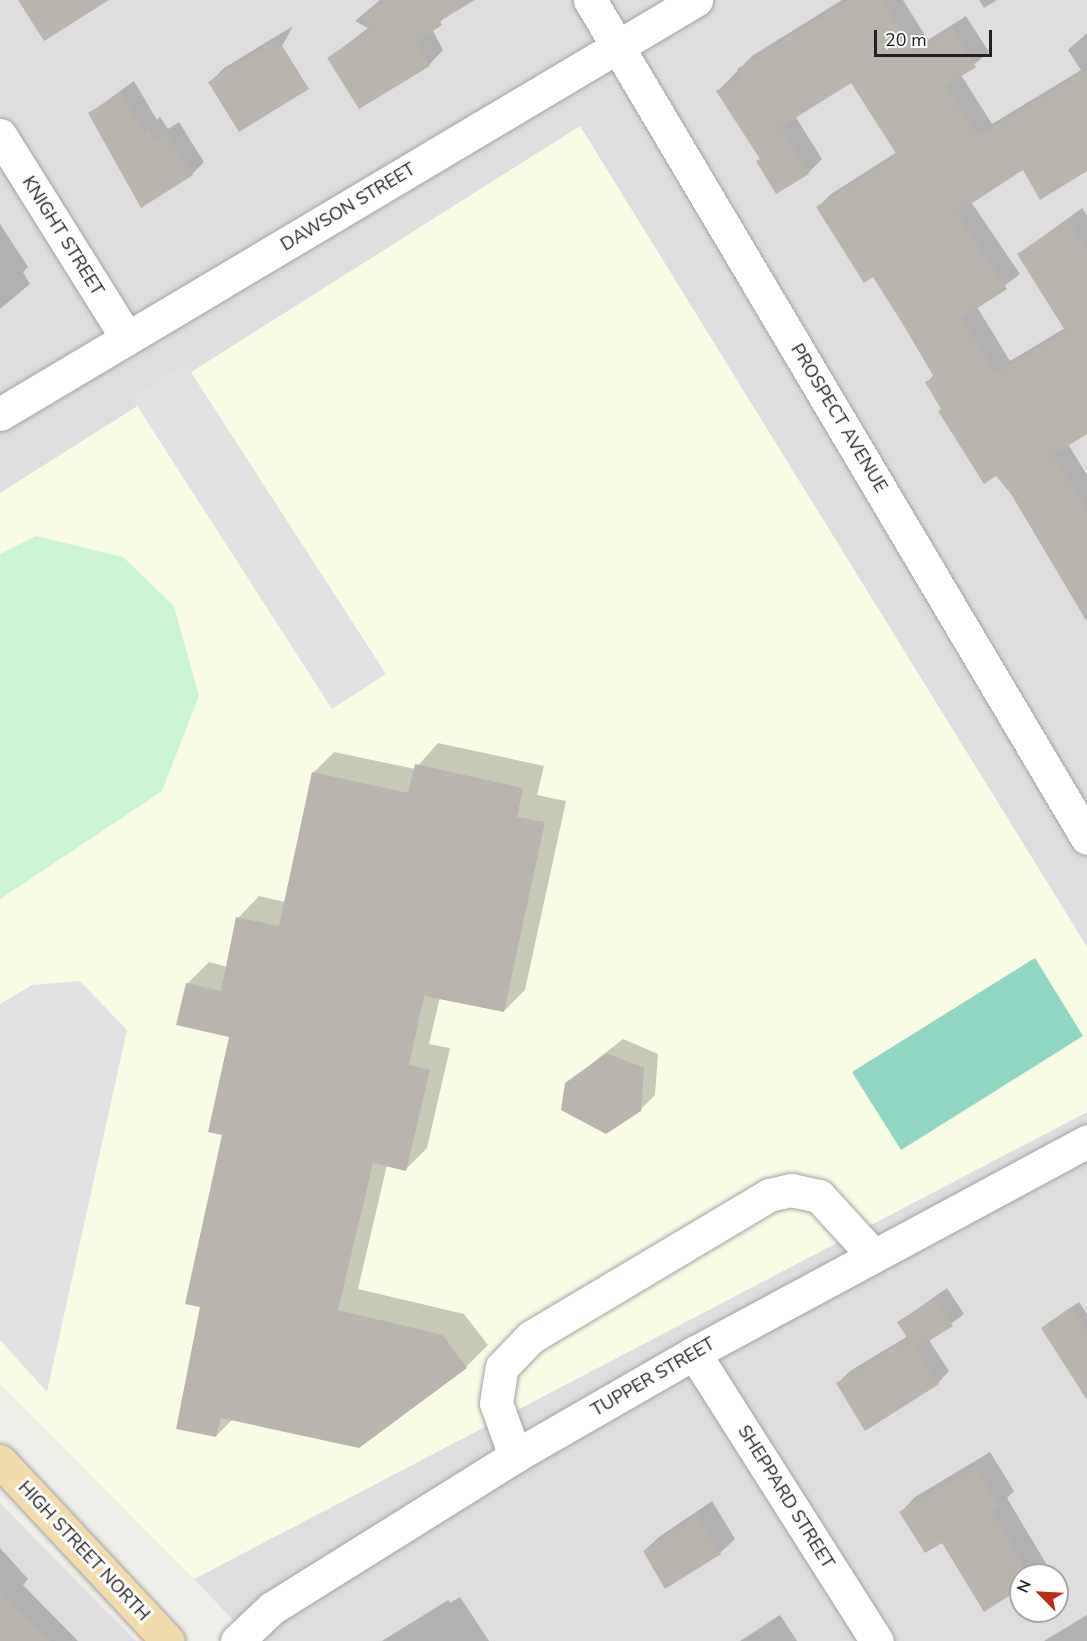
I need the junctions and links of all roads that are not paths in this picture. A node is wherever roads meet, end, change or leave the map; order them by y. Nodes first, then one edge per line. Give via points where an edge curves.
1 (590, 0) edge
2 (696, 0) edge
3 (620, 47) junction
4 (0, 135) edge
5 (126, 338) junction
6 (0, 414) edge
7 (1087, 838) edge
8 (1087, 1141) edge
9 (873, 1256) junction
10 (694, 1353) junction
11 (515, 1456) junction
12 (0, 1461) edge
13 (168, 1641) edge
14 (237, 1641) edge
15 (877, 1641) edge

1 - 3 street, PROSPECT AVENUE
2 - 3 street, DAWSON STREET
3 - 5 street, DAWSON STREET
3 - 7 street, PROSPECT AVENUE
4 - 5 street, KNIGHT STREET
5 - 6 street, DAWSON STREET
8 - 9 street, TUPPER STREET
9 - 10 street, TUPPER STREET
9 - 11 street via 819,1196 791,1190 769,1195 531,1337 502,1367 496,1403
10 - 11 street, TUPPER STREET
10 - 15 street, SHEPPARD STREET
11 - 14 street, TUPPER STREET via 272,1608
12 - 13 main road, HIGH STREET NORTH

